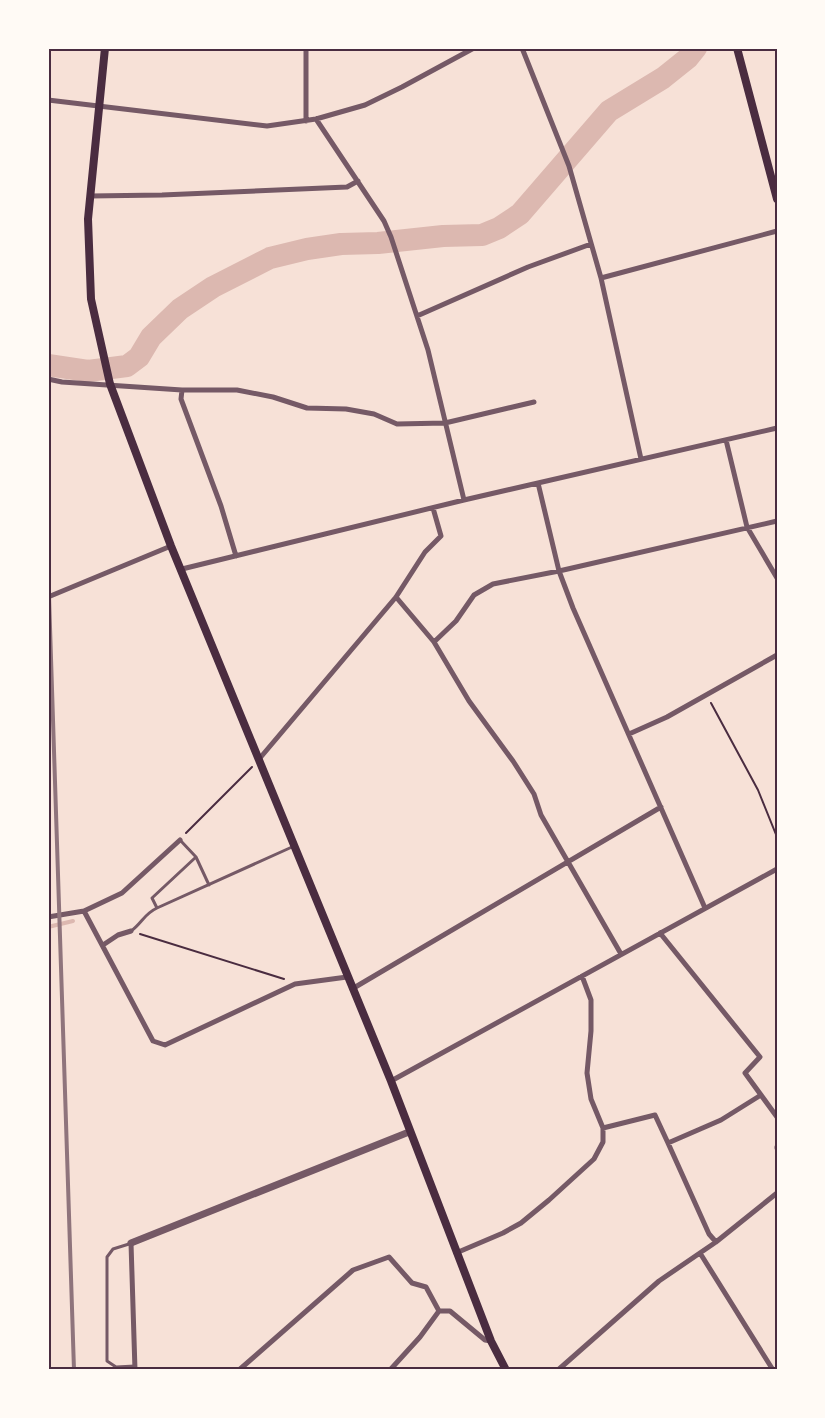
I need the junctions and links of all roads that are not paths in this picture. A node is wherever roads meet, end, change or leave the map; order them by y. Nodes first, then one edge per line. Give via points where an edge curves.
1 (105, 48) edge
2 (306, 48) edge
3 (474, 48) edge
4 (522, 48) edge
5 (737, 48) edge
6 (48, 100) edge
7 (98, 107) junction
8 (316, 119) junction
9 (306, 121) junction
10 (358, 181) junction
11 (90, 196) junction
12 (777, 199) edge
13 (777, 231) edge
14 (591, 244) junction
15 (601, 278) junction
16 (417, 316) junction
17 (48, 380) edge
18 (110, 384) junction
19 (182, 390) junction
20 (534, 402) dead end
21 (444, 423) junction
22 (777, 428) edge
23 (726, 440) junction
24 (641, 459) junction
25 (538, 483) junction
26 (464, 500) junction
27 (433, 508) junction
28 (777, 520) edge
29 (747, 526) junction
30 (171, 546) junction
31 (236, 556) junction
32 (182, 569) junction
33 (559, 571) junction
34 (777, 578) edge
35 (48, 597) edge
36 (396, 597) junction
37 (434, 642) junction
38 (777, 656) edge
39 (629, 734) junction
40 (260, 758) junction
41 (661, 807) junction
42 (180, 840) joint
43 (295, 846) junction
44 (196, 857) junction
45 (570, 861) junction
46 (777, 869) edge
47 (209, 885) junction
48 (157, 908) junction
49 (705, 908) junction
50 (84, 911) junction
51 (48, 917) edge
52 (131, 931) joint
53 (660, 933) junction
54 (103, 945) junction
55 (621, 954) junction
56 (582, 976) junction
57 (347, 977) junction
58 (352, 989) junction
59 (390, 1081) junction
60 (761, 1095) junction
61 (777, 1117) edge
62 (603, 1128) junction
63 (409, 1132) junction
64 (668, 1143) junction
65 (777, 1193) edge
66 (716, 1242) junction
67 (131, 1243) junction
68 (456, 1253) junction
69 (699, 1253) junction
70 (439, 1311) junction
71 (491, 1341) junction
72 (135, 1368) edge
73 (239, 1370) edge
74 (390, 1370) edge
75 (506, 1370) edge
76 (558, 1370) edge
77 (773, 1370) edge

1 - 7 main road
2 - 9 street
3 - 8 street via 365,105
4 - 14 street via 569,166
5 - 12 main road
6 - 7 street
7 - 9 street via 267,126
7 - 11 main road
8 - 9 street
8 - 10 street
10 - 11 street via 347,186
10 - 16 street via 392,237
11 - 18 main road via 91,299
13 - 15 street
14 - 15 street
14 - 16 street
15 - 24 street
16 - 21 street
17 - 18 street
18 - 19 street
18 - 30 main road
19 - 21 street via 237,390 307,408 374,414 398,424
19 - 31 street via 181,399
20 - 21 street
21 - 26 street
22 - 23 street
23 - 24 street
23 - 29 street
24 - 25 street
25 - 26 street
25 - 33 street
26 - 27 street
27 - 31 street
27 - 36 street via 441,536 425,552
28 - 29 street
29 - 33 street
29 - 34 street
30 - 32 main road
30 - 35 street
31 - 32 street
32 - 40 main road
33 - 37 street via 493,584 474,594 456,621
33 - 39 street
36 - 37 street
36 - 40 street
37 - 45 street via 469,701 513,761
38 - 39 street
39 - 41 street
40 - 43 main road
41 - 45 street
41 - 49 street
42 - 44 lane
42 - 50 street via 122,893
43 - 47 lane
43 - 57 main road
44 - 47 lane
44 - 48 lane via 152,898
45 - 55 street
45 - 58 street
46 - 49 street
47 - 48 lane
48 - 52 lane
49 - 53 street
50 - 51 street
50 - 54 street
52 - 54 street
53 - 55 street
53 - 60 street via 760,1057 745,1073
54 - 57 street via 153,1041 165,1045 294,984
55 - 56 street
56 - 59 street
56 - 62 street via 591,1000 587,1073 591,1099
57 - 58 main road
58 - 59 main road
59 - 63 main road
60 - 61 street
60 - 64 street via 721,1120
62 - 64 street via 655,1115
62 - 68 street via 603,1142 594,1159 549,1200 521,1223
63 - 67 street
63 - 68 main road
64 - 66 street
65 - 66 street
66 - 69 street
67 - 72 street
67 - 72 lane via 113,1250 107,1257 107,1361 116,1367
68 - 71 main road
69 - 76 street via 659,1281
69 - 77 street
70 - 71 street via 450,1311
70 - 73 street via 426,1287 412,1283 389,1257 353,1270
70 - 74 street
71 - 75 main road

